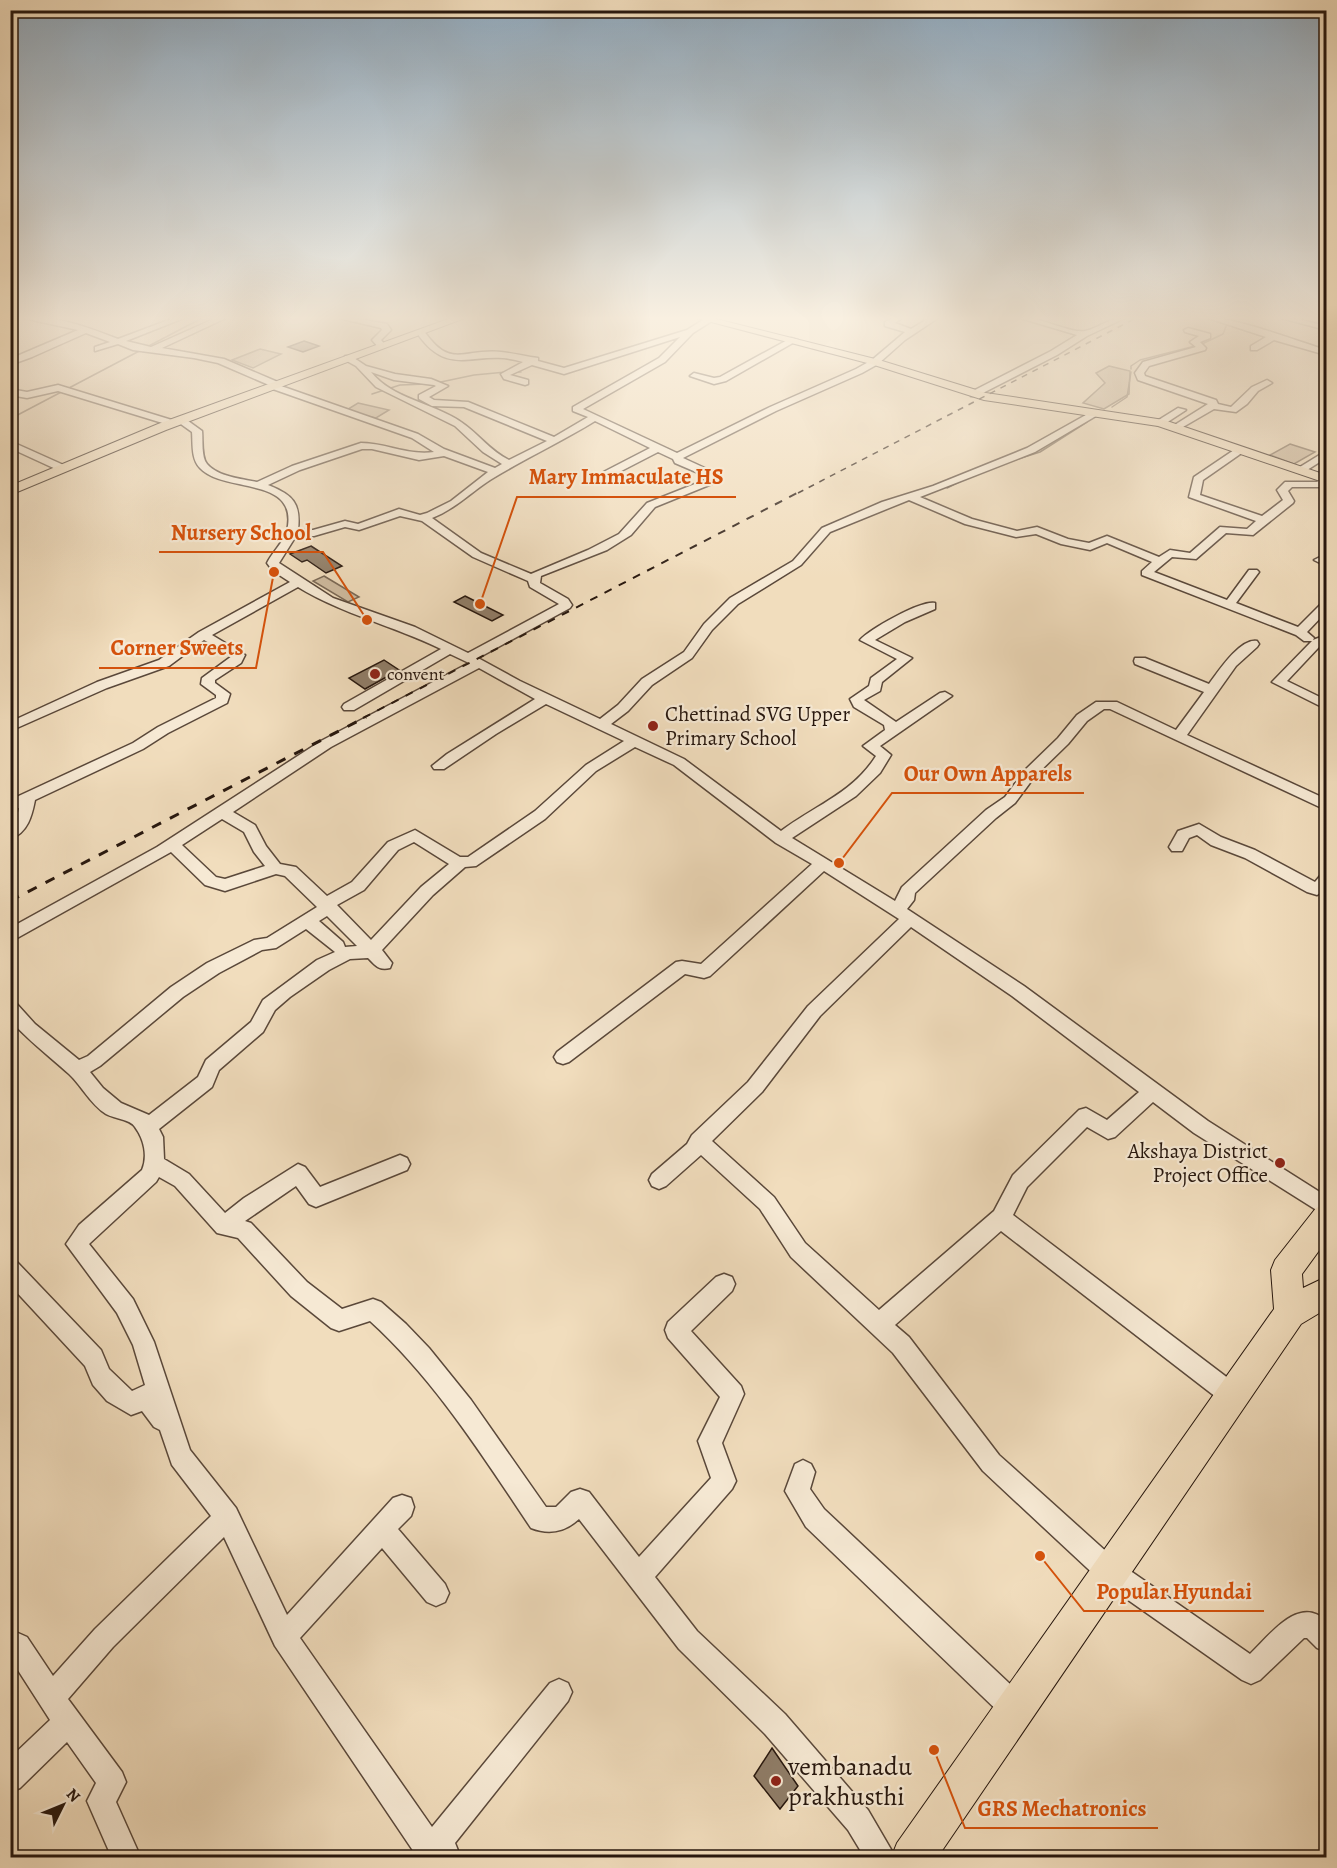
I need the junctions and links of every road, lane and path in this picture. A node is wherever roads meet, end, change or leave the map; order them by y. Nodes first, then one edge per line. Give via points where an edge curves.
1 (118, 405) edge
2 (221, 405) edge
3 (330, 405) edge
4 (422, 405) edge
5 (468, 405) edge
6 (584, 405) edge
7 (781, 405) edge
8 (1038, 405) edge
9 (1240, 405) edge
10 (1213, 406) joint
11 (1181, 410) dead end
12 (1096, 413) junction
13 (593, 416) junction
14 (176, 422) junction
15 (1160, 423) junction
16 (1176, 428) junction
17 (555, 441) junction
18 (10, 444) edge
19 (658, 447) junction
20 (1241, 450) junction
21 (444, 453) junction
22 (1326, 454) edge
23 (678, 457) junction
24 (510, 464) junction
25 (64, 468) junction
26 (1300, 470) junction
27 (497, 472) junction
28 (1326, 479) edge
29 (594, 481) dead end
30 (260, 485) junction
31 (10, 491) edge
32 (911, 497) junction
33 (424, 518) junction
34 (1263, 520) junction
35 (291, 533) junction
36 (1090, 547) junction
37 (1080, 557) dead end
38 (1160, 561) junction
39 (1253, 572) dead end
40 (534, 578) junction
41 (297, 583) junction
42 (1228, 605) junction
43 (931, 606) dead end
44 (1326, 606) edge
45 (1300, 632) junction
46 (202, 635) junction
47 (1321, 642) edge
48 (1253, 644) dead end
49 (450, 649) junction
50 (474, 660) junction
51 (1140, 661) dead end
52 (1211, 690) junction
53 (945, 696) dead end
54 (545, 699) junction
55 (1326, 705) edge
56 (349, 707) dead end
57 (602, 725) junction
58 (10, 727) edge
59 (892, 731) junction
60 (1179, 736) junction
61 (634, 741) junction
62 (439, 766) dead end
63 (28, 797) junction
64 (1326, 805) edge
65 (10, 806) edge
66 (222, 812) junction
67 (10, 834) edge
68 (781, 839) junction
69 (172, 844) junction
70 (1177, 847) dead end
71 (461, 862) junction
72 (822, 864) junction
73 (275, 868) junction
74 (1326, 880) edge
75 (326, 906) junction
76 (903, 914) junction
77 (308, 921) junction
78 (10, 936) edge
79 (337, 946) dead end
80 (377, 957) junction
81 (10, 1008) edge
82 (563, 1057) dead end
83 (76, 1070) junction
84 (1153, 1091) junction
85 (146, 1128) junction
86 (699, 1141) junction
87 (154, 1164) junction
88 (400, 1164) dead end
89 (659, 1180) dead end
90 (1326, 1207) edge
91 (1001, 1218) junction
92 (1326, 1218) edge
93 (224, 1226) junction
94 (10, 1269) edge
95 (724, 1284) dead end
96 (1326, 1292) edge
97 (1290, 1313) junction
98 (879, 1325) junction
99 (1233, 1396) junction
100 (172, 1431) junction
101 (803, 1472) dead end
102 (402, 1507) dead end
103 (227, 1517) junction
104 (382, 1528) junction
105 (1110, 1572) junction
106 (639, 1576) junction
107 (436, 1593) dead end
108 (284, 1637) junction
109 (1326, 1639) edge
110 (10, 1653) edge
111 (559, 1692) dead end
112 (51, 1698) junction
113 (1016, 1709) junction
114 (68, 1722) junction
115 (10, 1778) edge
116 (443, 1852) edge
117 (128, 1857) edge
118 (882, 1857) edge
119 (912, 1857) edge

1 - 14 street
2 - 14 main road
3 - 21 street via 415,436
4 - 24 street via 447,417 488,453
5 - 17 street
6 - 13 street via 576,410
7 - 23 street
8 - 12 main road
9 - 10 street via 1233,410
10 - 16 street
11 - 15 street
12 - 15 main road
12 - 32 street via 1044,444
13 - 17 street
13 - 19 street
14 - 25 main road
14 - 30 street via 197,431 199,455 207,469
15 - 16 main road
16 - 20 main road
17 - 24 street
18 - 25 street
19 - 23 street
19 - 29 street
20 - 26 main road
20 - 34 street via 1198,479 1194,497
21 - 27 street
21 - 30 street via 419,457 361,446
22 - 26 street
23 - 40 street via 679,461 716,477 714,481 651,506 624,535
24 - 27 street
25 - 31 main road
26 - 28 main road
27 - 33 street via 455,503
28 - 34 street via 1320,485 1289,484 1282,490 1289,501
30 - 35 street via 290,501 294,508
32 - 36 street via 969,522 1016,534 1037,530
32 - 57 street via 826,530 797,563 734,601 688,655 647,682
33 - 35 street via 399,512 358,528 345,524 314,533
33 - 40 street via 477,555
34 - 38 street via 1249,532 1224,529 1192,557 1170,552
35 - 41 street via 273,563
36 - 37 street
36 - 38 street via 1107,539
38 - 42 street via 1146,573
39 - 42 street
40 - 50 street via 534,585 566,605
41 - 46 street
41 - 49 street via 344,607 400,625
42 - 45 street
43 - 59 street via 866,640 906,658 876,681 875,688 857,699 890,723
44 - 45 street
45 - 47 street
46 - 58 street via 164,663 102,685
46 - 63 street via 239,655 209,678 208,684 223,694 222,700 138,746
47 - 55 street via 1279,682
48 - 52 street
49 - 50 street
49 - 56 street
50 - 54 street
50 - 66 street via 326,744
51 - 52 street
52 - 60 street
53 - 59 street
54 - 57 street
54 - 62 street via 493,728
57 - 61 street
59 - 68 street via 870,746 884,755 876,771 862,785
60 - 64 street
60 - 76 street via 1112,705 1094,708 1030,773 1010,800 908,891
61 - 68 street via 680,762
61 - 71 street via 591,768 540,815 471,862
63 - 65 street
63 - 67 street via 24,819
66 - 69 street
66 - 73 street via 250,829
68 - 72 street
69 - 73 street via 211,881 225,885
69 - 78 street
70 - 74 street via 1183,835 1199,829 1313,888
71 - 75 street via 415,835 393,846 358,886
71 - 80 street via 427,891
72 - 76 street
72 - 82 street via 704,971 682,967
73 - 75 street via 290,871
75 - 77 street
75 - 80 street
76 - 84 street via 1018,991
76 - 86 street via 814,1011 755,1087
77 - 79 street
77 - 83 street via 270,944 213,968 177,992 94,1061
80 - 85 street via 347,953 284,992 269,1005 257,1027 212,1065 206,1082
81 - 83 street
83 - 85 street via 114,1109 140,1119
84 - 90 street via 1210,1133
84 - 91 street via 1108,1131 1086,1116 1020,1181
85 - 87 street via 153,1137
86 - 89 street
86 - 98 street via 767,1203 798,1250
87 - 93 street via 182,1180
87 - 100 street via 148,1176 76,1244 125,1306 143,1342
88 - 93 street via 316,1198 298,1173
91 - 98 street
91 - 99 street
92 - 97 highway via 1286,1270
93 - 106 street via 244,1230 299,1289 339,1320 373,1309 400,1332 449,1391 540,1519 561,1519 580,1501
94 - 100 street via 93,1358 101,1377 115,1393 131,1404 146,1396
95 - 106 street via 676,1330 733,1394 710,1441 724,1481
96 - 97 highway
97 - 99 highway
98 - 105 street via 901,1345 991,1463
99 - 105 highway
100 - 103 street via 180,1457
101 - 113 street via 798,1491 815,1518
102 - 104 street
103 - 108 street
103 - 112 street via 104,1638
104 - 107 street
104 - 108 street
105 - 109 street via 1251,1671 1297,1627 1311,1624
105 - 113 highway
106 - 118 street via 688,1640 775,1724 858,1820
108 - 116 street via 431,1851
110 - 112 street via 18,1646
111 - 116 street
112 - 114 street
113 - 119 highway
114 - 115 street
114 - 117 street via 112,1782 101,1802

